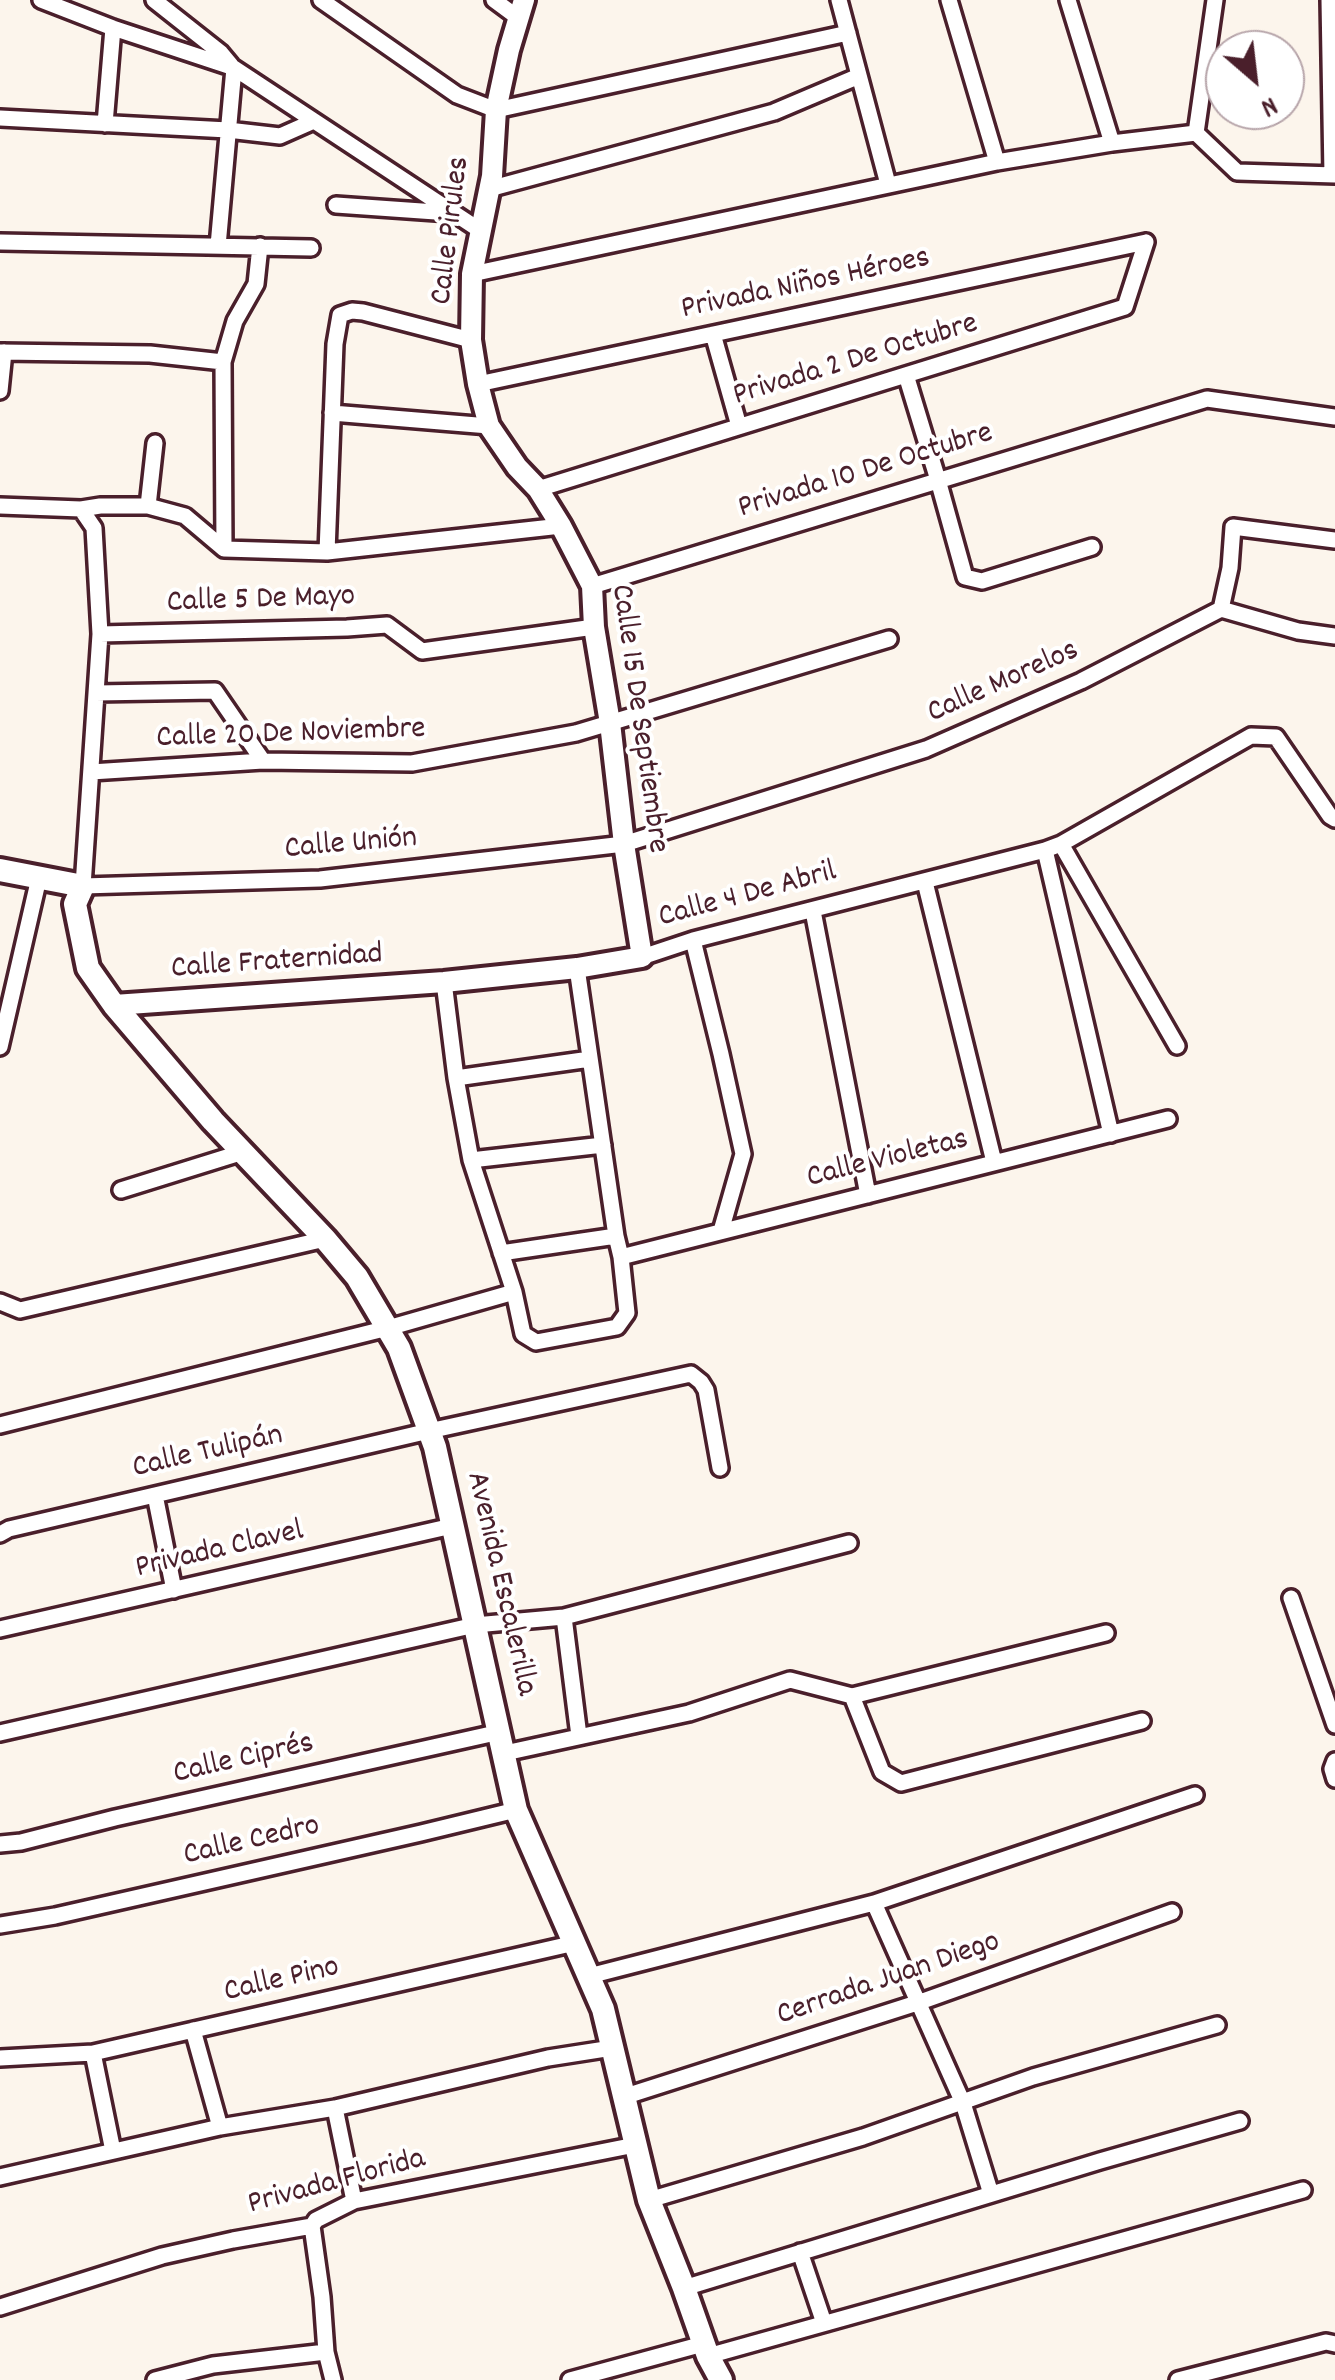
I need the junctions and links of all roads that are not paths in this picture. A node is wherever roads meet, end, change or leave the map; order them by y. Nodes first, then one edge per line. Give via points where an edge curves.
1 (41, 0) edge
2 (154, 0) edge
3 (321, 0) edge
4 (494, 0) edge
5 (839, 0) edge
6 (948, 0) edge
7 (1068, 0) edge
8 (1215, 0) edge
9 (1330, 0) edge
10 (520, 9) edge
11 (113, 28) junction
12 (848, 33) junction
13 (234, 68) junction
14 (1333, 69) edge
15 (859, 76) junction
16 (496, 110) junction
17 (0, 118) edge
18 (314, 121) junction
19 (105, 124) junction
20 (228, 130) junction
21 (1196, 133) junction
22 (1112, 143) junction
23 (997, 162) junction
24 (1334, 175) edge
25 (888, 184) junction
26 (489, 189) junction
27 (336, 205) dead end
28 (454, 213) junction
29 (481, 231) junction
30 (0, 242) edge
31 (1146, 242) joint
32 (218, 246) junction
33 (260, 246) junction
34 (310, 248) dead end
35 (472, 274) junction
36 (713, 334) junction
37 (471, 340) junction
38 (2, 352) edge
39 (223, 362) junction
40 (906, 375) junction
41 (478, 384) junction
42 (0, 391) edge
43 (332, 413) junction
44 (1335, 417) edge
45 (489, 426) junction
46 (739, 426) junction
47 (155, 443) dead end
48 (938, 480) junction
49 (538, 489) junction
50 (0, 506) edge
51 (148, 506) junction
52 (82, 509) junction
53 (561, 526) junction
54 (1335, 540) edge
55 (1092, 547) dead end
56 (224, 548) junction
57 (327, 552) junction
58 (592, 586) junction
59 (1221, 609) junction
60 (594, 626) junction
61 (100, 634) junction
62 (1335, 636) edge
63 (890, 640) dead end
64 (96, 693) junction
65 (610, 723) junction
66 (263, 761) junction
67 (91, 772) junction
68 (1335, 819) edge
69 (624, 844) junction
70 (1053, 847) junction
71 (0, 870) edge
72 (39, 878) junction
73 (925, 882) junction
74 (83, 886) junction
75 (813, 911) junction
76 (693, 940) junction
77 (642, 956) junction
78 (576, 968) junction
79 (444, 982) junction
80 (114, 1006) junction
81 (1177, 1046) dead end
82 (0, 1047) edge
83 (590, 1058) junction
84 (456, 1078) junction
85 (1168, 1119) dead end
86 (1111, 1134) junction
87 (603, 1145) junction
88 (243, 1152) junction
89 (471, 1160) junction
90 (994, 1162) junction
91 (121, 1190) dead end
92 (868, 1195) junction
93 (721, 1231) junction
94 (616, 1236) junction
95 (325, 1238) junction
96 (502, 1253) junction
97 (621, 1257) junction
98 (514, 1292) junction
99 (0, 1302) edge
100 (388, 1328) junction
101 (0, 1425) edge
102 (430, 1431) junction
103 (720, 1468) dead end
104 (154, 1495) junction
105 (452, 1526) junction
106 (0, 1534) edge
107 (848, 1543) dead end
108 (174, 1590) junction
109 (1291, 1598) dead end
110 (564, 1617) junction
111 (475, 1625) junction
112 (0, 1629) edge
113 (1106, 1633) dead end
114 (852, 1696) junction
115 (1142, 1721) dead end
116 (1335, 1725) edge
117 (0, 1733) edge
118 (579, 1736) junction
119 (502, 1742) junction
120 (1335, 1761) edge
121 (1335, 1778) edge
122 (1194, 1795) dead end
123 (516, 1810) junction
124 (0, 1844) edge
125 (874, 1902) junction
126 (1172, 1912) dead end
127 (0, 1925) edge
128 (574, 1942) junction
129 (589, 1976) junction
130 (920, 2002) junction
131 (1217, 2024) dead end
132 (193, 2030) junction
133 (612, 2048) junction
134 (92, 2054) junction
135 (0, 2058) edge
136 (622, 2097) junction
137 (964, 2103) junction
138 (335, 2108) junction
139 (1240, 2121) dead end
140 (220, 2127) junction
141 (635, 2145) junction
142 (113, 2151) junction
143 (0, 2177) edge
144 (1303, 2190) dead end
145 (991, 2194) junction
146 (649, 2200) junction
147 (354, 2202) junction
148 (312, 2226) junction
149 (800, 2252) junction
150 (684, 2288) junction
151 (0, 2307) edge
152 (824, 2324) junction
153 (1335, 2344) edge
154 (705, 2350) junction
155 (326, 2352) junction
156 (155, 2380) edge
157 (333, 2380) edge
158 (570, 2380) edge
159 (720, 2380) edge
160 (1178, 2380) edge

1 - 11 street
2 - 13 street
3 - 16 street via 458,95
4 - 10 street
5 - 12 street
6 - 23 street
7 - 22 street
8 - 21 street
9 - 14 street
10 - 16 street, Calle Pirules
11 - 13 street
11 - 19 street
12 - 15 street
12 - 16 street
13 - 18 street
13 - 20 street
14 - 24 street
15 - 25 street
15 - 26 street via 774,112
16 - 26 street, Calle Pirules
17 - 19 street
18 - 20 street via 280,136
18 - 28 street
19 - 20 street
20 - 32 street
21 - 22 street
21 - 24 street via 1237,172
22 - 23 street
23 - 25 street
25 - 35 street
26 - 29 street, Calle Pirules
27 - 28 street
28 - 29 street
29 - 35 street, Calle Pirules
30 - 32 street
31 - 36 street, Privada Niños Héroes
31 - 40 street, Privada 2 De Octubre via 1124,308
32 - 33 street
33 - 34 street
33 - 39 street via 256,284
35 - 37 street, Calle Pirules
36 - 41 street, Privada Niños Héroes
36 - 46 street
37 - 41 street, Calle 15 De Septiembre
37 - 43 street, Calle Pirules via 345,312 335,344
38 - 39 street
38 - 42 street
39 - 56 street
40 - 46 street, Privada 2 De Octubre
40 - 48 street
41 - 45 street, Calle 15 De Septiembre
43 - 45 street
43 - 57 street, Calle Pirules
44 - 48 street, Privada 10 De Octubre via 1207,399
45 - 49 street, Calle 15 De Septiembre
46 - 49 street, Privada 2 De Octubre
47 - 51 street
48 - 55 street via 965,577 982,581
48 - 58 street, Privada 10 De Octubre
49 - 53 street, Calle 15 De Septiembre
50 - 52 street
51 - 52 street
51 - 56 street via 184,516
52 - 61 street via 94,528
53 - 57 street
53 - 58 street, Calle 15 De Septiembre
54 - 59 street via 1234,527
56 - 57 street
58 - 60 street, Calle 15 De Septiembre
59 - 62 street
59 - 69 street, Calle Morelos via 1081,681 926,748
60 - 61 street, Calle 5 De Mayo via 422,650 388,625
60 - 65 street, Calle 15 De Septiembre
61 - 64 street
63 - 65 street, Calle 20 De Noviembre
64 - 66 street via 215,690
64 - 67 street
65 - 66 street, Calle 20 De Noviembre via 412,763
65 - 69 street, Calle 15 De Septiembre
66 - 67 street, Calle 20 De Noviembre
67 - 74 street
68 - 70 street, Calle 4 De Abril via 1276,736 1252,736
69 - 74 street, Calle Unión via 320,879
69 - 77 street, Calle 15 De Septiembre
70 - 73 street, Calle 4 De Abril
70 - 81 street
70 - 86 street
71 - 72 main road
72 - 74 main road
72 - 82 street
73 - 75 street, Calle 4 De Abril
73 - 90 street
74 - 80 main road, Avenida Escalerilla via 75,904 88,968
75 - 76 street, Calle 4 De Abril
75 - 92 street
76 - 77 street, Calle 4 De Abril
76 - 93 street via 743,1154
77 - 78 street, Calle 4 De Abril
78 - 79 street, Calle 4 De Abril
78 - 83 street
79 - 80 street, Calle Fraternidad
79 - 84 street
80 - 88 main road, Avenida Escalerilla
83 - 84 street
83 - 87 street
84 - 89 street
85 - 86 street, Calle Violetas
86 - 90 street, Calle Violetas
87 - 89 street
87 - 94 street
88 - 91 street
88 - 95 main road, Avenida Escalerilla
89 - 96 street
90 - 92 street, Calle Violetas
92 - 93 street, Calle Violetas
93 - 97 street, Calle Violetas
94 - 96 street
94 - 97 street
95 - 99 street via 20,1310
95 - 100 main road, Avenida Escalerilla
96 - 98 street
97 - 98 street via 627,1314 617,1327 536,1342 523,1334
98 - 100 street
100 - 101 street
100 - 102 main road, Avenida Escalerilla
102 - 103 street, Calle Tulipán via 691,1374 706,1390
102 - 104 street, Calle Tulipán
102 - 105 main road, Avenida Escalerilla
104 - 106 street, Calle Tulipán
104 - 108 street
105 - 108 street, Privada Clavel
105 - 111 main road, Avenida Escalerilla
107 - 110 street
108 - 112 street, Privada Clavel
109 - 116 street
110 - 111 street
110 - 118 street
111 - 117 street
111 - 119 main road, Avenida Escalerilla
113 - 114 street
114 - 115 street via 882,1772 901,1783
114 - 118 street, Calle Ciprés via 790,1680 689,1713
118 - 119 street, Calle Ciprés
119 - 123 main road, Avenida Escalerilla
119 - 124 street, Calle Ciprés
120 - 121 street
122 - 125 street
123 - 127 street, Calle Cedro
123 - 128 main road, Avenida Escalerilla
125 - 129 street
125 - 130 street
126 - 130 street, Cerrada Juan Diego
128 - 129 main road, Avenida Escalerilla
128 - 132 street, Calle Pino
129 - 133 main road, Avenida Escalerilla
130 - 136 street, Cerrada Juan Diego
130 - 137 street
131 - 137 street
132 - 134 street, Calle Pino
132 - 140 street
133 - 136 main road, Avenida Escalerilla
133 - 138 street
134 - 135 street, Calle Pino
134 - 142 street
136 - 141 main road, Avenida Escalerilla
137 - 145 street
137 - 146 street
138 - 140 street
138 - 147 street
139 - 145 street
140 - 142 street
141 - 146 main road, Avenida Escalerilla
141 - 147 street, Privada Florida
142 - 143 street
144 - 152 street
145 - 149 street
146 - 150 main road, Avenida Escalerilla
147 - 148 street, Privada Florida
148 - 151 street, Privada Florida via 162,2256
148 - 155 street
149 - 150 street
149 - 152 street
150 - 154 main road, Avenida Escalerilla
152 - 154 street
153 - 160 street
154 - 158 street
154 - 159 main road, Avenida Escalerilla
155 - 156 street via 212,2365
155 - 157 street

